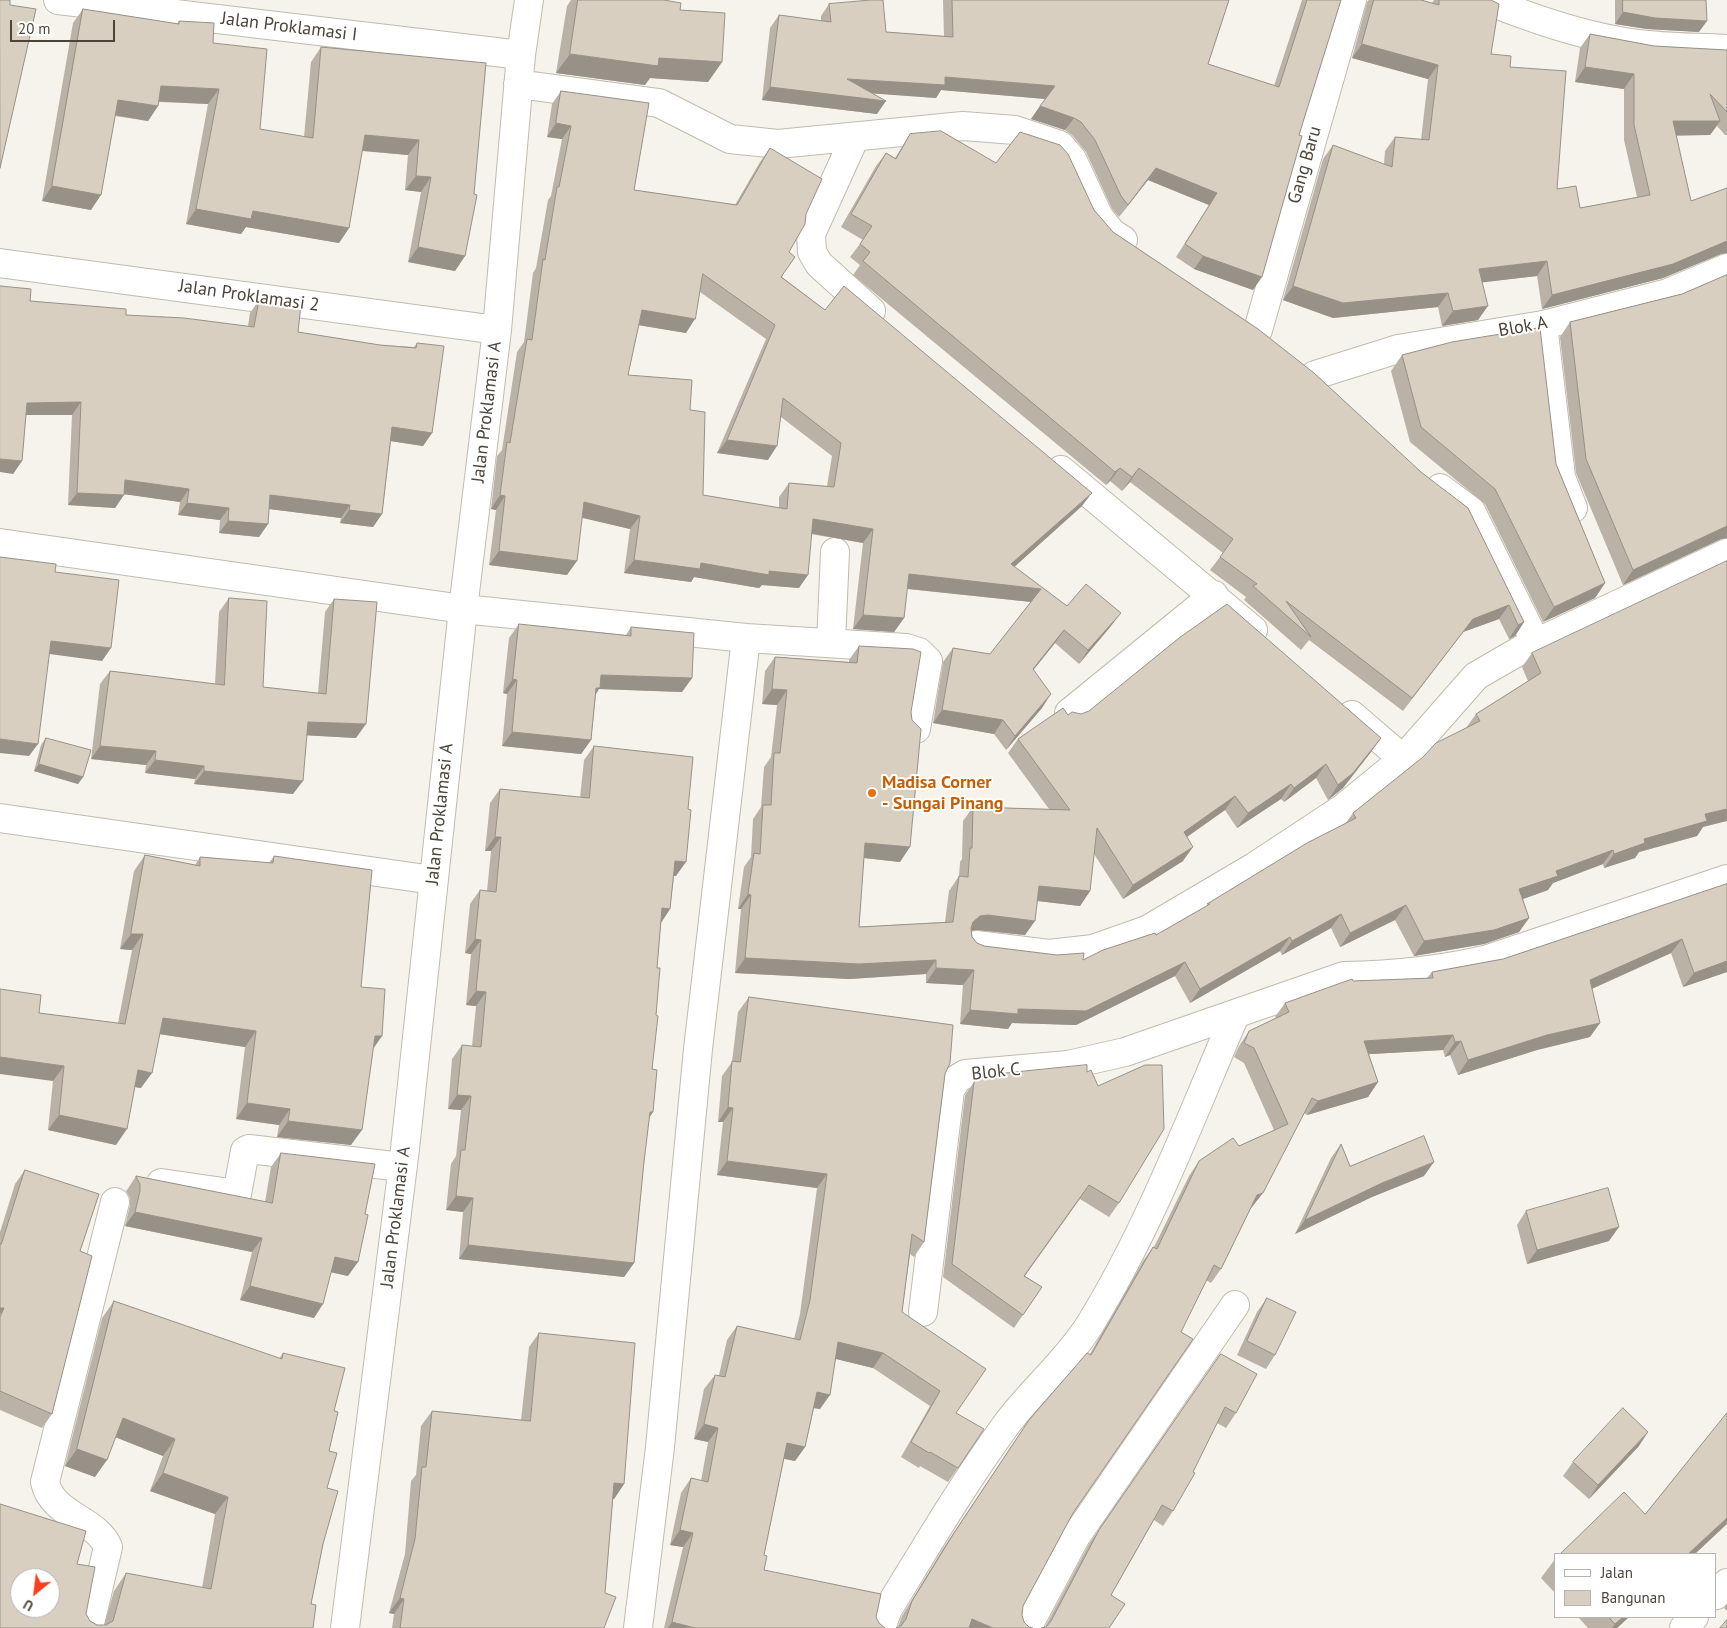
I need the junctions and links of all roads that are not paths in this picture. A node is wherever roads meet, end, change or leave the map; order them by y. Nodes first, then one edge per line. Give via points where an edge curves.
1 (58, 0) edge
2 (529, 0) edge
3 (1352, 0) edge
4 (1486, 0) edge
5 (1515, 6) edge
6 (1727, 49) edge
7 (521, 55) junction
8 (518, 84) junction
9 (855, 137) junction
10 (1145, 255) edge
11 (0, 263) edge
12 (1727, 268) edge
13 (1233, 314) edge
14 (1544, 325) junction
15 (890, 327) edge
16 (497, 330) junction
17 (1258, 330) junction
18 (1315, 376) junction
19 (1335, 394) edge
20 (1041, 453) edge
21 (1422, 474) edge
22 (1583, 532) edge
23 (0, 543) edge
24 (836, 552) dead end
25 (1727, 553) edge
26 (1214, 595) junction
27 (463, 609) junction
28 (746, 638) junction
29 (830, 643) junction
30 (1536, 643) junction
31 (1270, 644) edge
32 (1333, 699) edge
33 (1069, 713) edge
34 (916, 729) edge
35 (1403, 759) junction
36 (0, 818) edge
37 (1727, 879) edge
38 (433, 880) junction
39 (976, 945) edge
40 (1235, 1015) junction
41 (402, 1167) junction
42 (157, 1182) edge
43 (114, 1202) dead end
44 (1235, 1305) dead end
45 (923, 1312) dead end
46 (1727, 1583) edge
47 (1717, 1594) edge
48 (1693, 1618) edge
49 (89, 1628) edge
50 (345, 1628) edge
51 (638, 1628) edge
52 (881, 1628) edge
53 (1027, 1628) edge
54 (1684, 1628) edge

1 - 7 street, Jalan Proklamasi I
2 - 7 street, Jalan Proklamasi A
3 - 17 street, Gang Baru
4 - 5 street
5 - 6 street via 1618,41
7 - 8 street, Jalan Proklamasi A
8 - 9 street via 658,102 730,139 778,144
8 - 16 street, Jalan Proklamasi A
9 - 10 street via 963,126 1015,130 1060,145 1072,159 1099,217 1112,233
9 - 15 street via 811,234 812,252 818,264
11 - 16 street, Jalan Proklamasi 2
12 - 14 street, Blok A via 1668,293
13 - 17 street
14 - 18 street, Blok A via 1398,349
14 - 22 street via 1561,477
16 - 27 street, Jalan Proklamasi A
17 - 18 street
18 - 19 street
20 - 26 street
21 - 30 street via 1471,511
23 - 27 street
24 - 29 street
25 - 30 street via 1611,596
26 - 31 street
26 - 33 street
27 - 28 street
27 - 38 street, Jalan Proklamasi A
28 - 29 street
28 - 51 street via 698,1049 660,1447
29 - 34 street via 906,648 919,652 928,661
30 - 35 street via 1476,676
32 - 35 street
35 - 39 street via 1334,814 1254,867 1147,930 1093,949 1049,954
36 - 38 street
37 - 40 street, Blok C via 1488,959 1469,964 1329,979
38 - 41 street, Jalan Proklamasi A
40 - 45 street, Blok C via 1116,1054 1068,1065 965,1074 957,1079 950,1090
40 - 52 street via 1158,1196 1099,1309 1075,1345 1007,1424 950,1508 893,1601
41 - 42 street via 249,1149 245,1151 237,1194
41 - 50 street, Jalan Proklamasi A
43 - 49 street via 45,1482 50,1498 102,1538 108,1547
44 - 53 street via 1076,1536
46 - 47 street
48 - 54 street

